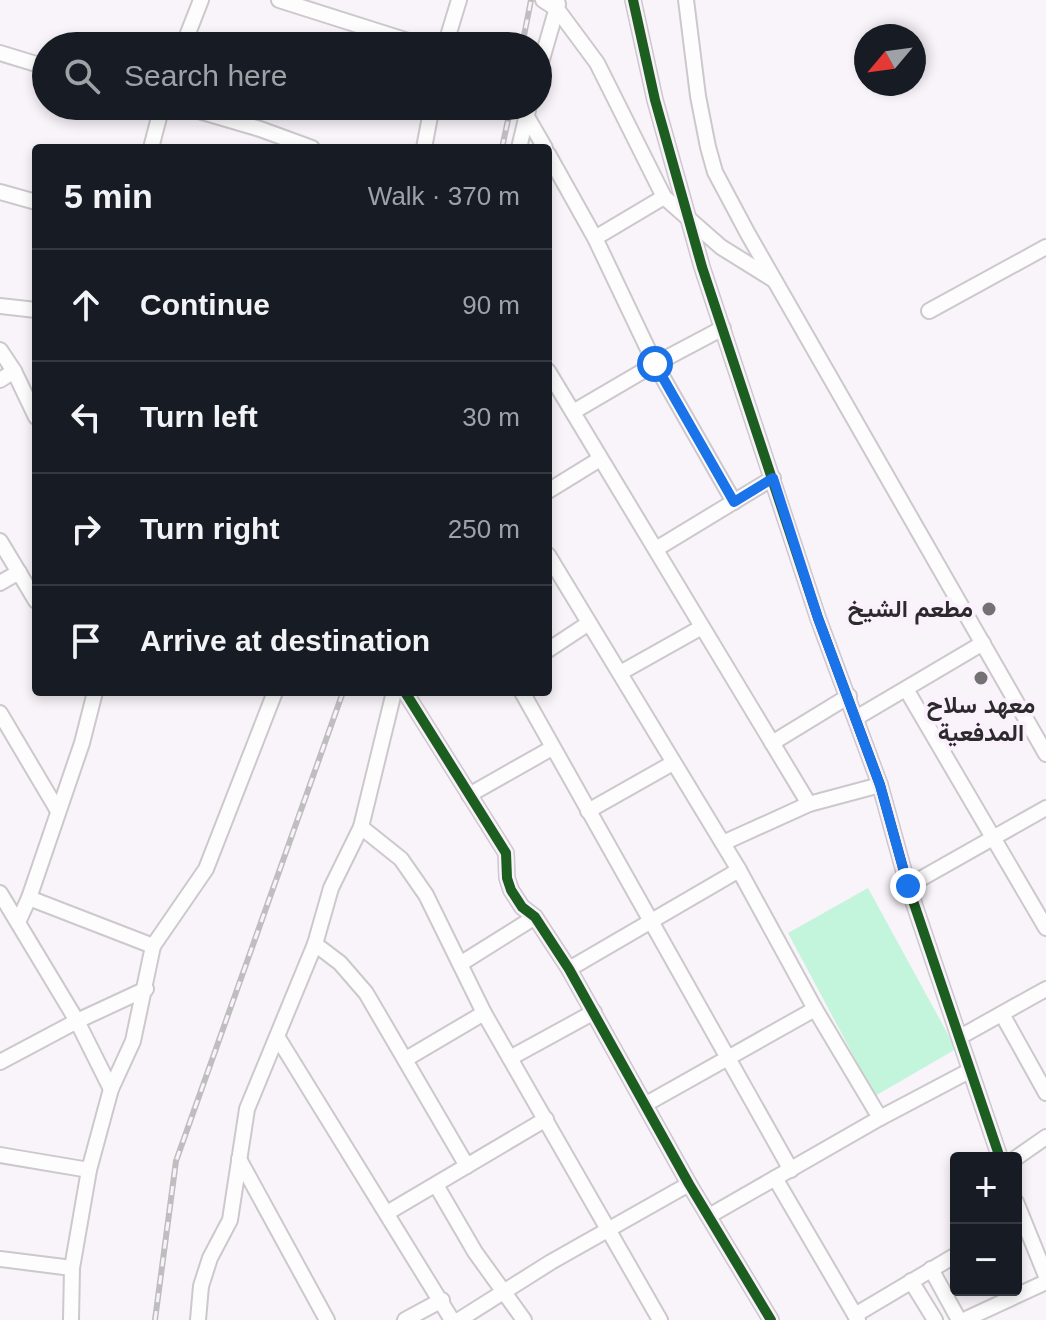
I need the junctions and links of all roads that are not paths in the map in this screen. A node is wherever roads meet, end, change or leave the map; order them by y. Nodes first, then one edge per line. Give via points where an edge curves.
1 (201, 0) edge
2 (279, 0) edge
3 (459, 0) edge
4 (543, 0) edge
5 (633, 0) edge
6 (686, 0) edge
7 (297, 3) edge
8 (558, 5) edge
9 (188, 32) edge
10 (383, 32) edge
11 (449, 32) edge
12 (550, 32) edge
13 (0, 53) edge
14 (32, 63) edge
15 (158, 120) edge
16 (229, 120) edge
17 (429, 120) edge
18 (525, 120) edge
19 (532, 120) edge
20 (152, 144) edge
21 (301, 144) edge
22 (425, 144) edge
23 (520, 144) edge
24 (543, 144) edge
25 (552, 161) edge
26 (0, 192) edge
27 (664, 197) junction
28 (32, 201) edge
29 (687, 214) junction
30 (595, 238) junction
31 (1046, 247) edge
32 (774, 280) junction
33 (0, 306) edge
34 (32, 310) edge
35 (929, 311) dead end
36 (723, 328) junction
37 (0, 350) edge
38 (655, 364) junction
39 (14, 371) junction
40 (552, 378) edge
41 (0, 380) edge
42 (32, 409) edge
43 (573, 412) junction
44 (600, 459) junction
45 (773, 478) junction
46 (552, 489) edge
47 (734, 502) junction
48 (0, 541) edge
49 (656, 549) junction
50 (552, 562) edge
51 (19, 572) junction
52 (0, 583) edge
53 (32, 594) edge
54 (589, 623) junction
55 (702, 627) junction
56 (983, 643) junction
57 (552, 647) edge
58 (620, 673) junction
59 (906, 689) junction
60 (94, 696) edge
61 (273, 696) edge
62 (393, 696) edge
63 (407, 696) edge
64 (524, 696) edge
65 (849, 696) junction
66 (0, 713) edge
67 (856, 718) junction
68 (772, 743) junction
69 (552, 748) junction
70 (1046, 754) edge
71 (673, 763) junction
72 (880, 785) junction
73 (469, 795) junction
74 (809, 804) junction
75 (1046, 808) edge
76 (58, 811) junction
77 (588, 811) junction
78 (361, 827) junction
79 (994, 838) junction
80 (723, 843) junction
81 (739, 870) junction
82 (908, 886) junction
83 (0, 893) edge
84 (29, 898) junction
85 (535, 917) junction
86 (650, 919) junction
87 (19, 920) junction
88 (1046, 928) edge
89 (315, 944) junction
90 (153, 946) junction
91 (460, 964) junction
92 (569, 969) junction
93 (146, 989) junction
94 (1046, 989) edge
95 (815, 1009) junction
96 (594, 1012) junction
97 (484, 1013) junction
98 (1002, 1014) junction
99 (77, 1021) junction
100 (960, 1037) junction
101 (278, 1038) junction
102 (510, 1058) junction
103 (729, 1058) junction
104 (406, 1059) junction
105 (0, 1062) edge
106 (969, 1071) junction
107 (111, 1089) junction
108 (1046, 1093) edge
109 (646, 1104) junction
110 (880, 1118) junction
111 (546, 1119) junction
112 (1046, 1137) edge
113 (0, 1152) edge
114 (998, 1152) edge
115 (1022, 1154) edge
116 (239, 1159) junction
117 (467, 1166) junction
118 (89, 1170) junction
119 (791, 1170) junction
120 (775, 1178) junction
121 (689, 1184) junction
122 (436, 1185) junction
123 (387, 1213) junction
124 (709, 1216) junction
125 (1022, 1222) edge
126 (608, 1231) junction
127 (950, 1258) edge
128 (0, 1259) edge
129 (72, 1268) junction
130 (931, 1269) junction
131 (1046, 1279) edge
132 (911, 1281) junction
133 (505, 1291) junction
134 (442, 1300) junction
135 (766, 1318) edge
136 (857, 1318) edge
137 (71, 1320) edge
138 (198, 1320) edge
139 (327, 1320) edge
140 (405, 1320) edge
141 (452, 1320) edge
142 (459, 1320) edge
143 (524, 1320) edge
144 (660, 1320) edge
145 (935, 1320) edge
146 (962, 1320) edge

1 - 9 street
2 - 7 street
3 - 11 street
4 - 8 street
5 - 29 street
6 - 32 street via 698,96 715,172
7 - 10 street
8 - 12 street
8 - 27 street via 597,63
13 - 14 street
15 - 20 street
16 - 21 street
17 - 22 street
18 - 23 street
19 - 24 street
25 - 30 street
26 - 28 street
27 - 29 street
27 - 30 street
29 - 32 street via 721,247
29 - 36 street
30 - 38 street
31 - 35 street
32 - 56 street
33 - 34 street
36 - 38 street
36 - 45 street
37 - 39 street
38 - 43 street
38 - 47 street
39 - 41 street
39 - 42 street
40 - 43 street
43 - 44 street
44 - 46 street
44 - 49 street
45 - 47 street
45 - 65 street
47 - 49 street
48 - 51 street
49 - 55 street
50 - 54 street
51 - 52 street
51 - 53 street
54 - 57 street
54 - 58 street
55 - 58 street
55 - 68 street
56 - 59 street
56 - 70 street
58 - 71 street
59 - 67 street
59 - 79 street
60 - 76 street
61 - 90 street via 206,869
62 - 78 street
63 - 73 street
64 - 69 street
65 - 67 street
65 - 68 street
66 - 76 street
67 - 72 street
68 - 74 street
69 - 73 street
69 - 77 street
71 - 77 street
71 - 80 street
72 - 74 street
72 - 82 street
73 - 85 street via 506,853 511,890
74 - 80 street
75 - 79 street
76 - 84 street
77 - 86 street
78 - 89 street via 331,888
78 - 91 street via 401,859 426,895
79 - 82 street
79 - 88 street
80 - 81 street
81 - 86 street
81 - 95 street
82 - 100 street
83 - 87 street
84 - 87 street
84 - 90 street
85 - 91 street
85 - 92 street
86 - 92 street
86 - 103 street
87 - 99 street
89 - 101 street
89 - 104 street via 366,993
90 - 93 street
91 - 97 street
92 - 96 street
93 - 99 street
93 - 107 street via 133,1041
94 - 98 street
95 - 103 street
95 - 110 street
96 - 102 street
96 - 109 street
97 - 102 street
97 - 104 street
98 - 100 street
98 - 108 street
99 - 105 street
99 - 107 street
100 - 106 street
101 - 116 street via 247,1109
101 - 123 street
102 - 111 street
103 - 109 street
103 - 119 street
104 - 117 street
106 - 110 street
106 - 114 street
107 - 118 street
109 - 121 street
110 - 119 street
111 - 117 street
111 - 126 street
112 - 115 street
113 - 118 street
116 - 138 street via 230,1220 201,1286
116 - 139 street
117 - 122 street
118 - 129 street
119 - 120 street
120 - 124 street
120 - 136 street
121 - 124 street
121 - 126 street
122 - 123 street
122 - 133 street
123 - 134 street
124 - 135 street
125 - 131 street
126 - 133 street
126 - 144 street
127 - 130 street
128 - 129 street
129 - 137 street
130 - 132 street
130 - 146 street
131 - 146 street
132 - 136 street
132 - 145 street
133 - 142 street
133 - 143 street
134 - 140 street
134 - 141 street

